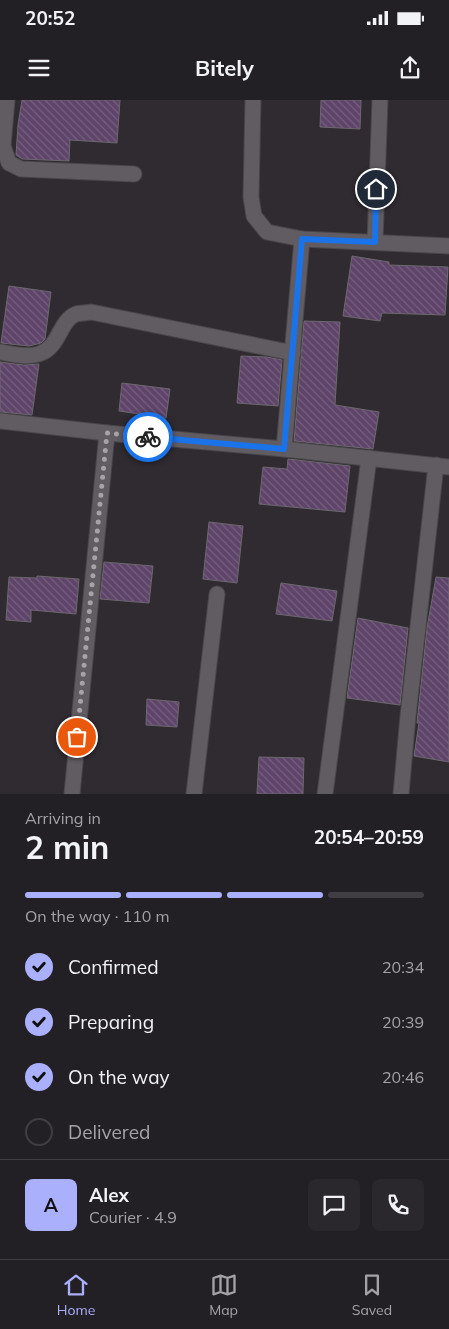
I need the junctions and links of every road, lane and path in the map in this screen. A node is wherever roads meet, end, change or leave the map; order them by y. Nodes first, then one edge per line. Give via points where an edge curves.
1 (7, 100) edge
2 (253, 100) edge
3 (380, 100) edge
4 (134, 174) dead end
5 (302, 239) junction
6 (375, 242) junction
7 (449, 246) edge
8 (0, 352) edge
9 (293, 353) junction
10 (0, 421) edge
11 (107, 433) junction
12 (284, 449) junction
13 (369, 458) junction
14 (443, 466) edge
15 (216, 594) dead end
16 (72, 794) edge
17 (194, 794) edge
18 (325, 794) edge
19 (401, 794) edge

1 - 4 street via 4,146 9,163 22,169
2 - 5 street via 251,197 254,216 267,232
3 - 6 street
5 - 6 street
5 - 9 street
6 - 7 street
8 - 9 street via 40,354 55,344 65,324 75,314 91,312
9 - 12 street
10 - 11 street
11 - 12 street
11 - 16 street
12 - 13 street
13 - 14 street
13 - 18 street
14 - 19 street via 408,716
15 - 17 street

